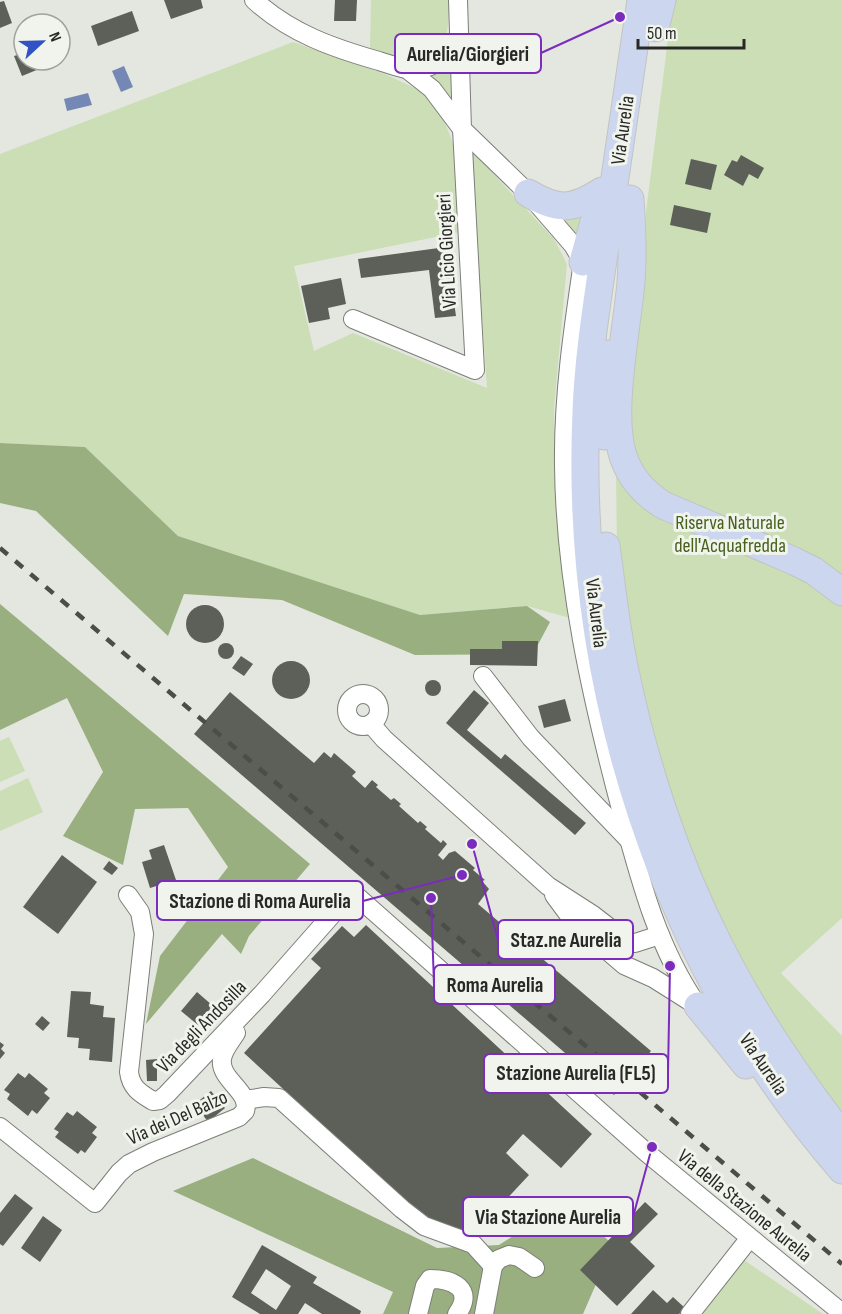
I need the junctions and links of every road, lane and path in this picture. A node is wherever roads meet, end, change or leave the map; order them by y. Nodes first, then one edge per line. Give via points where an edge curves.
1 (254, 0) edge
2 (458, 0) edge
3 (635, 0) edge
4 (641, 0) edge
5 (660, 0) edge
6 (460, 41) junction
7 (408, 70) junction
8 (462, 129) junction
9 (602, 191) junction
10 (528, 193) junction
11 (630, 200) junction
12 (583, 262) junction
13 (353, 319) dead end
14 (842, 592) edge
15 (483, 676) dead end
16 (371, 724) dead end
17 (630, 842) junction
18 (548, 886) junction
19 (352, 892) joint
20 (129, 895) dead end
21 (660, 935) junction
22 (262, 994) junction
23 (698, 1006) junction
24 (245, 1100) junction
25 (0, 1127) edge
26 (832, 1141) edge
27 (842, 1170) edge
28 (749, 1239) junction
29 (493, 1266) junction
30 (535, 1268) dead end
31 (842, 1313) edge
32 (418, 1314) edge
33 (457, 1314) edge
34 (484, 1314) edge
35 (690, 1314) edge

1 - 7 street via 282,23 308,37
2 - 6 street, Via Licio Giorgieri
3 - 9 highway
4 - 26 highway, Via Aurelia via 587,391 587,519 596,625 622,749 677,909 707,971 767,1070
5 - 11 highway, Via Aurelia
6 - 7 street via 440,61
6 - 8 street, Via Licio Giorgieri
7 - 8 street via 432,89
8 - 10 street
8 - 13 street, Via Licio Giorgieri via 475,370
9 - 10 highway via 581,204 566,207
9 - 12 highway
10 - 12 street
11 - 14 highway via 632,271 619,416 620,442 627,467 645,491 663,505 794,561
11 - 26 highway, Via Aurelia via 616,289 603,452 606,545 630,693 661,802 714,936
12 - 17 street, Via Aurelia via 566,407 566,527 575,601 596,707
15 - 17 street via 531,738
16 - 18 street
17 - 21 street, Via Aurelia
18 - 21 street via 629,943
18 - 23 street via 574,922 624,965
19 - 22 street, Via degli Andosilla
19 - 28 street, Via della Stazione Aurelia
20 - 22 street, Via degli Andosilla via 142,917 144,934 129,1066 131,1082 140,1093 153,1101 160,1100
21 - 23 street, Via Aurelia via 676,972
22 - 24 street, Via dei Del Balzo via 221,1062
23 - 26 highway via 773,1098
24 - 25 street, Via dei Del Balzo via 245,1111 239,1117 129,1164 95,1203
24 - 29 street via 279,1098 409,1215 424,1226 472,1244
26 - 27 highway, Via Aurelia
28 - 31 street, Via della Stazione Aurelia
28 - 35 street
29 - 30 street via 509,1256 519,1257
29 - 34 street
32 - 33 street via 430,1279 444,1279 460,1288 463,1299

